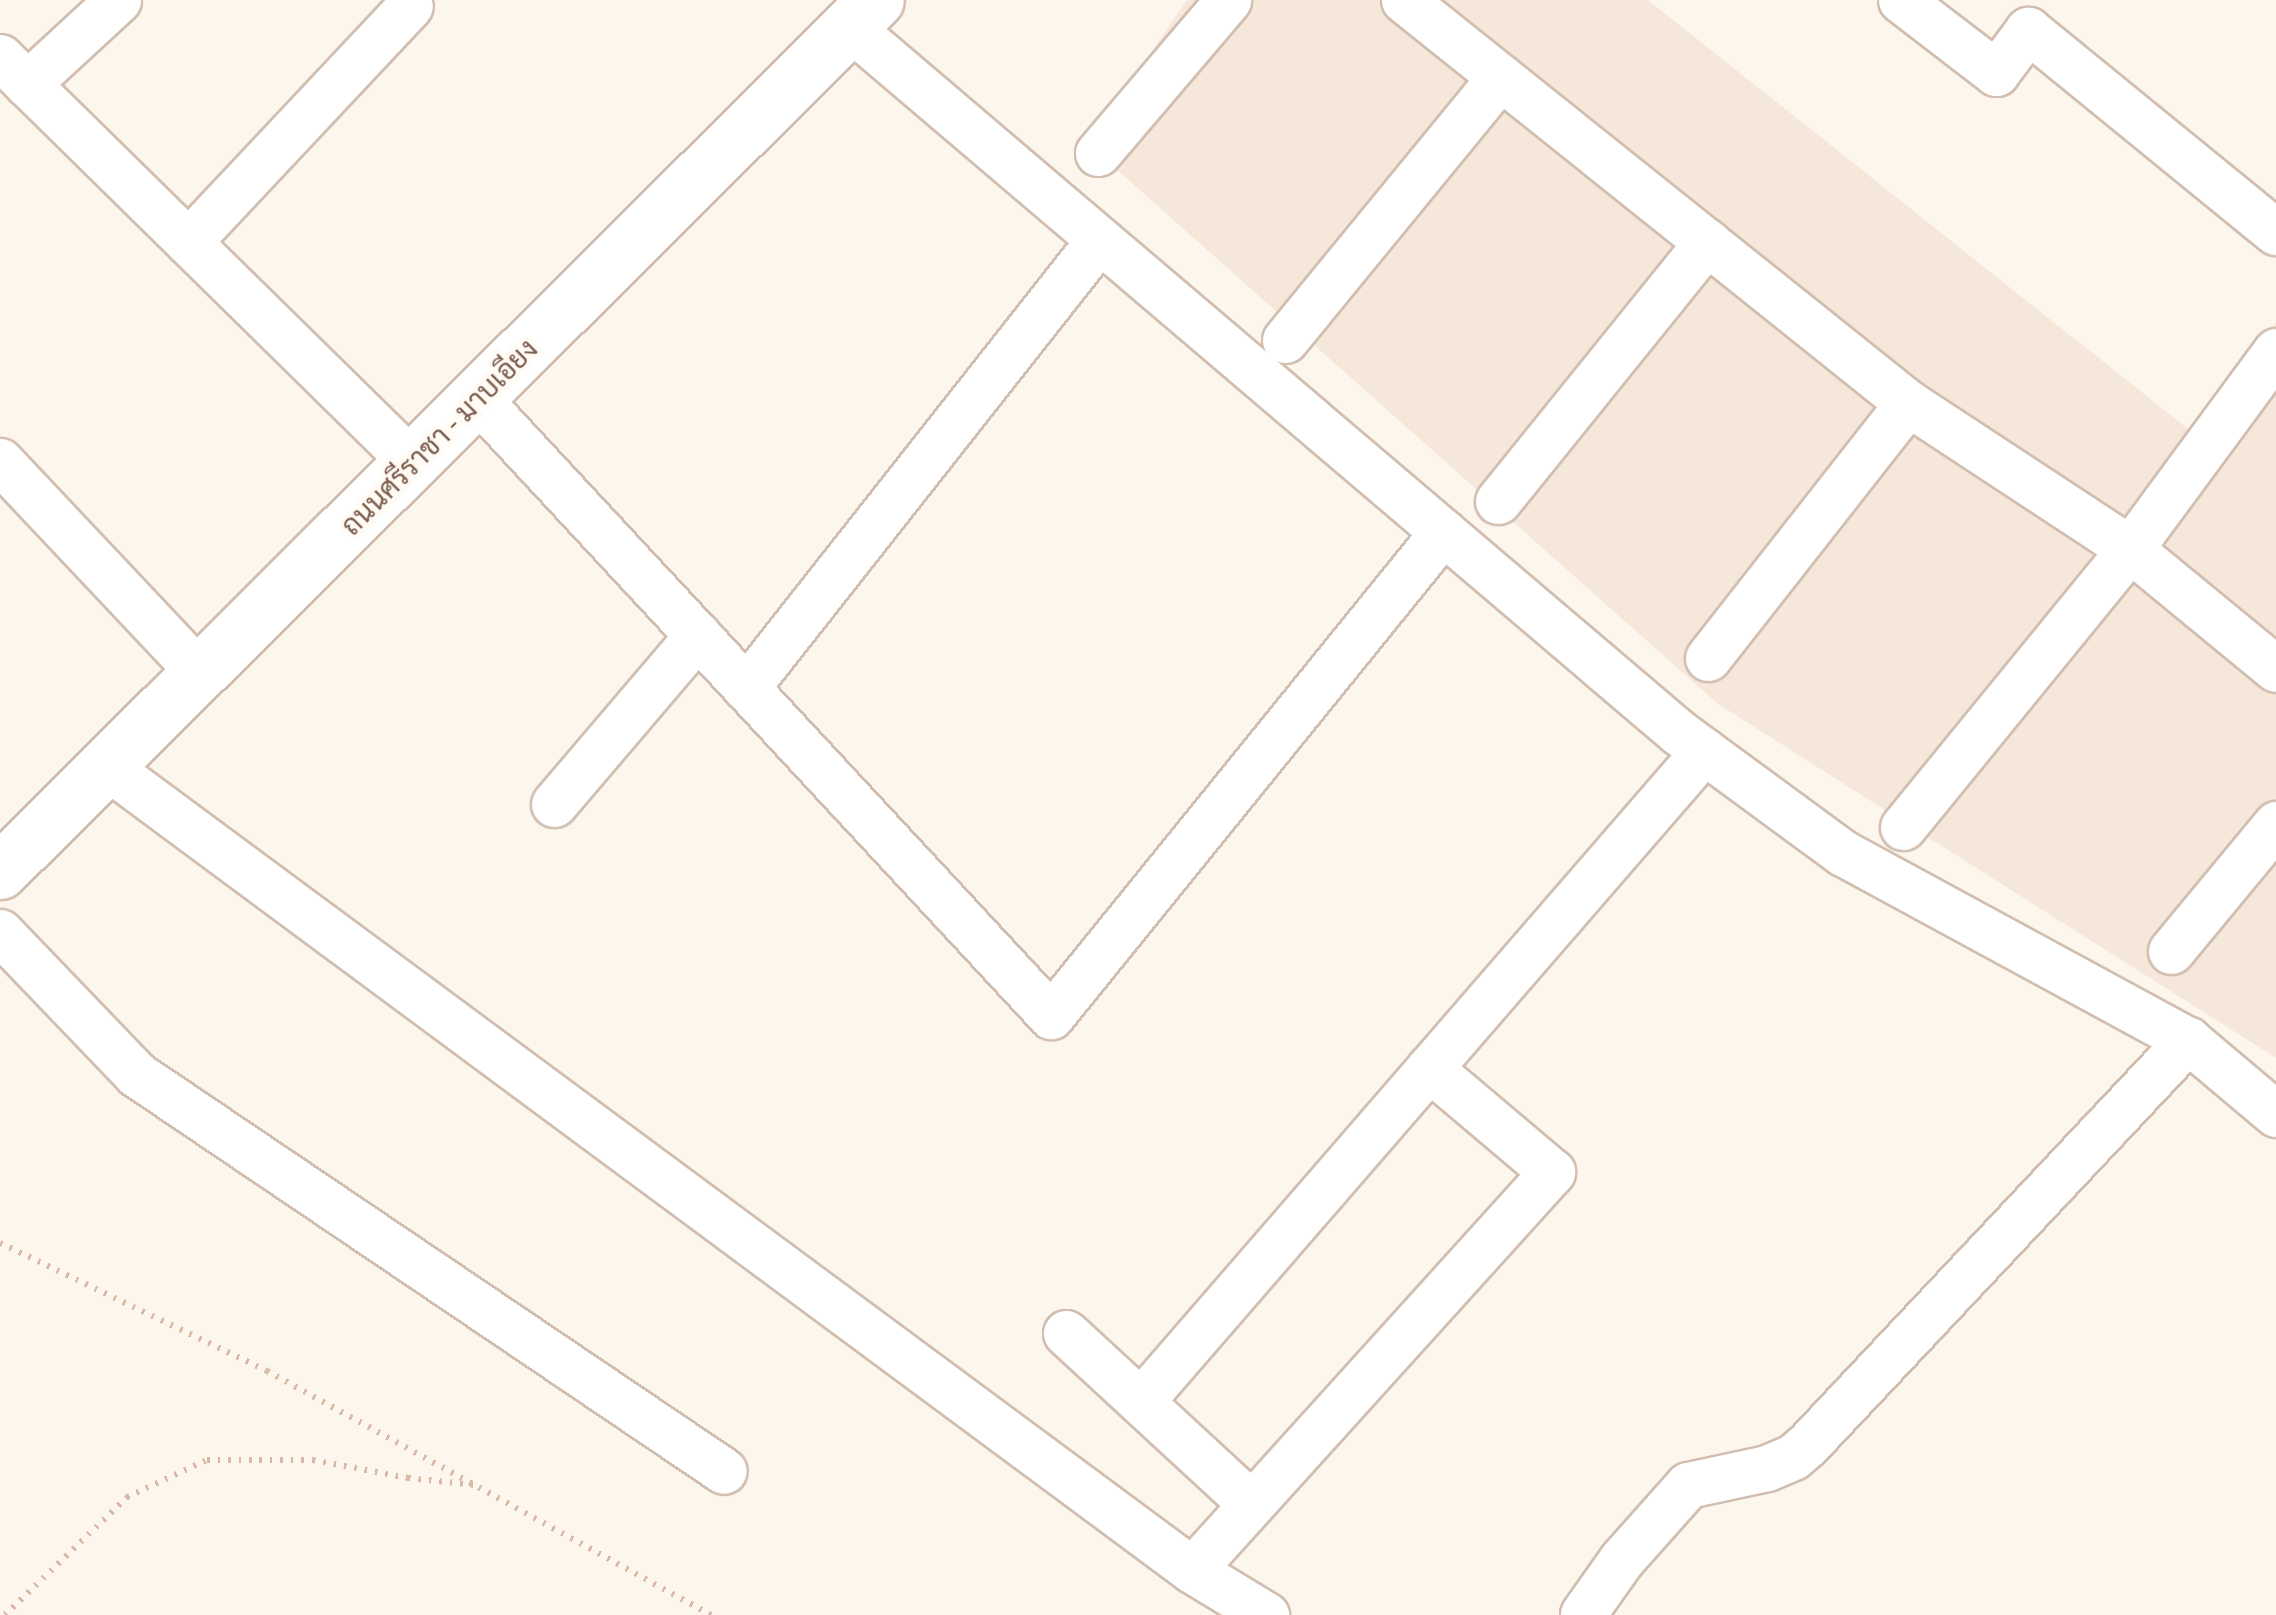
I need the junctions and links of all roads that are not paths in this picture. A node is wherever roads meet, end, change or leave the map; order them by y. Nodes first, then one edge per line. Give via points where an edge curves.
1 (118, 0) edge
2 (1228, 0) edge
3 (1404, 0) edge
4 (1901, 0) edge
5 (410, 6) dead end
6 (864, 15) edge
7 (14, 70) edge
8 (1500, 76) junction
9 (1098, 153) dead end
10 (2276, 232) edge
11 (1100, 240) junction
12 (188, 242) junction
13 (1707, 242) junction
14 (1285, 340) dead end
15 (2276, 351) edge
16 (478, 398) junction
17 (1908, 403) junction
18 (0, 461) edge
19 (412, 463) junction
20 (1498, 501) dead end
21 (1443, 532) junction
22 (2130, 550) junction
23 (698, 635) junction
24 (1708, 658) dead end
25 (2276, 669) edge
26 (200, 673) junction
27 (746, 688) junction
28 (1704, 751) junction
29 (106, 766) junction
30 (554, 804) dead end
31 (2276, 824) edge
32 (1903, 827) dead end
33 (8, 847) edge
34 (0, 932) edge
35 (2171, 951) dead end
36 (2188, 1040) junction
37 (1429, 1068) junction
38 (2276, 1114) edge
39 (1066, 1334) dead end
40 (1141, 1401) junction
41 (724, 1471) dead end
42 (1251, 1504) junction
43 (1192, 1570) junction
44 (1583, 1614) edge
45 (1266, 1615) edge

1 - 7 street
2 - 9 street
3 - 8 street
4 - 10 street via 1996,72 2028,30
5 - 12 street
6 - 11 street
6 - 16 main road, ถนนศรีราชา - มาบเอียง
7 - 12 street
8 - 13 street
8 - 14 street
11 - 21 street
11 - 27 street
12 - 19 street
13 - 17 street
13 - 20 street
15 - 22 street
16 - 19 main road, ถนนศรีราชา - มาบเอียง
16 - 23 street
17 - 22 street
17 - 24 street
18 - 26 street
19 - 26 main road, ถนนศรีราชา - มาบเอียง
21 - 27 street via 1051,1016
21 - 28 street
22 - 25 street
22 - 32 street
23 - 27 street
23 - 30 street
26 - 29 main road, ถนนศรีราชา - มาบเอียง
28 - 36 street via 1843,853
28 - 37 street
29 - 33 main road, ถนนศรีราชา - มาบเอียง
29 - 43 street
31 - 35 street
34 - 41 street via 136,1074
36 - 38 street
36 - 44 street via 1808,1444 1767,1468 1688,1485
37 - 40 street
37 - 42 street via 1552,1172
39 - 40 street
40 - 42 street
42 - 43 street
43 - 45 street

